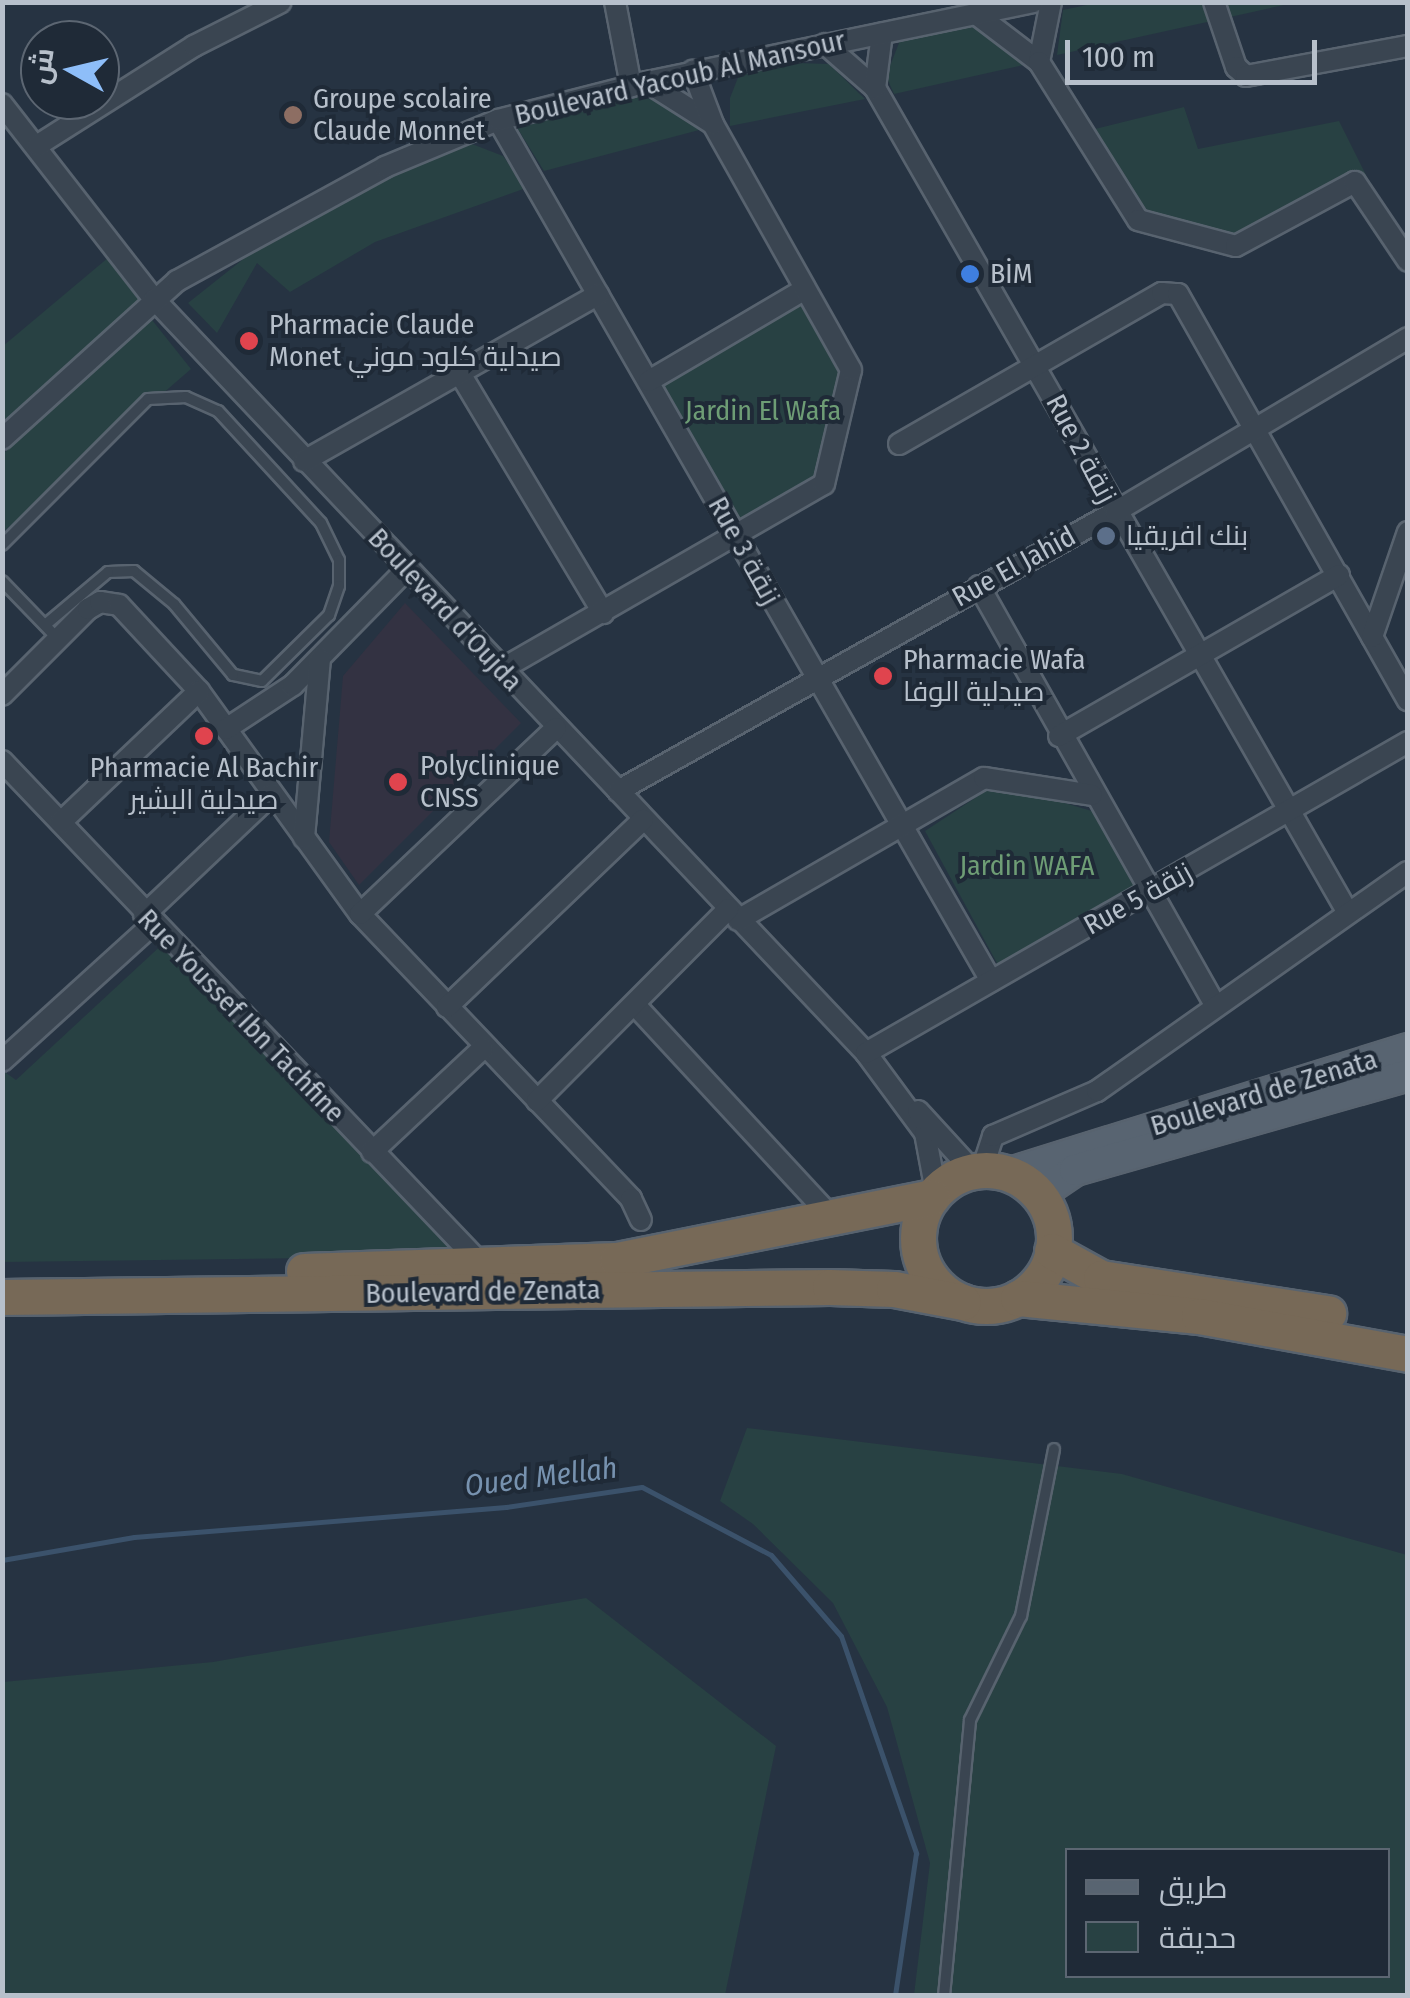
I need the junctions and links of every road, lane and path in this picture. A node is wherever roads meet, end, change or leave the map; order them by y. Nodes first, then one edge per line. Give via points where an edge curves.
1 (281, 2) edge
2 (615, 2) edge
3 (1034, 2) edge
4 (1051, 2) edge
5 (1214, 2) edge
6 (976, 14) junction
7 (882, 33) junction
8 (825, 44) junction
9 (1408, 46) edge
10 (1039, 62) junction
11 (693, 71) junction
12 (639, 84) junction
13 (876, 88) junction
14 (2, 104) edge
15 (498, 120) junction
16 (713, 124) junction
17 (38, 144) junction
18 (1408, 262) edge
19 (805, 289) junction
20 (598, 295) junction
21 (154, 298) junction
22 (1408, 338) edge
23 (1035, 365) junction
24 (460, 372) junction
25 (650, 381) junction
26 (1251, 428) junction
27 (2, 439) edge
28 (898, 444) dead end
29 (304, 460) junction
30 (1115, 512) junction
31 (1408, 532) edge
32 (734, 534) junction
33 (2, 545) edge
34 (407, 569) junction
35 (1339, 575) junction
36 (2, 581) edge
37 (979, 586) junction
38 (603, 613) junction
39 (51, 632) junction
40 (1372, 637) junction
41 (1196, 656) junction
42 (320, 659) junction
43 (502, 668) junction
44 (816, 680) junction
45 (199, 691) junction
46 (2, 695) edge
47 (1408, 701) edge
48 (556, 728) junction
49 (226, 729) junction
50 (1059, 736) junction
51 (1408, 742) edge
52 (2, 761) edge
53 (618, 790) junction
54 (272, 794) junction
55 (1092, 794) junction
56 (1289, 812) junction
57 (643, 820) junction
58 (61, 822) junction
59 (900, 826) junction
60 (304, 838) junction
61 (1408, 872) edge
62 (1149, 894) junction
63 (1348, 913) junction
64 (360, 914) junction
65 (733, 915) junction
66 (148, 920) junction
67 (992, 980) junction
68 (635, 1005) junction
69 (1216, 1006) junction
70 (448, 1008) junction
71 (483, 1048) junction
72 (1408, 1049) edge
73 (866, 1053) junction
74 (2, 1061) edge
75 (1408, 1075) edge
76 (536, 1101) junction
77 (904, 1101) junction
78 (372, 1152) junction
79 (987, 1172) junction
80 (934, 1194) junction
81 (1038, 1195) junction
82 (831, 1217) junction
83 (641, 1220) dead end
84 (1052, 1252) junction
85 (483, 1267) junction
86 (2, 1273) edge
87 (2, 1296) edge
88 (1018, 1298) junction
89 (963, 1302) junction
90 (1408, 1330) edge
91 (1408, 1354) edge
92 (1054, 1449) dead end
93 (944, 1996) edge

1 - 17 street via 194,46
2 - 12 street
3 - 6 street, Boulevard Yacoub Al Mansour
4 - 10 street
5 - 9 street via 1236,67 1246,76
6 - 7 street, Boulevard Yacoub Al Mansour
6 - 10 street
7 - 8 street, Boulevard Yacoub Al Mansour
7 - 13 street
8 - 11 street, Boulevard Yacoub Al Mansour
8 - 13 street, Rue 2 زنقة
10 - 18 street via 1138,220 1236,246 1355,182
11 - 12 street, Boulevard Yacoub Al Mansour
11 - 16 street
12 - 15 street, Boulevard Yacoub Al Mansour
12 - 16 street
13 - 23 street, Rue 2 زنقة
14 - 17 street, Boulevard d'Oujda
15 - 20 street, Rue 3 زنقة
15 - 21 street, Boulevard Yacoub Al Mansour via 288,215
16 - 19 street
17 - 21 street, Boulevard d'Oujda
19 - 25 street
19 - 32 street via 851,370 824,484
20 - 24 street
20 - 25 street, Rue 3 زنقة
21 - 27 street, Boulevard Yacoub Al Mansour
21 - 29 street, Boulevard d'Oujda
22 - 26 street, Rue El Jahid
23 - 26 street via 1172,291
23 - 28 street
23 - 30 street, Rue 2 زنقة
24 - 29 street
24 - 38 street
25 - 32 street, Rue 3 زنقة
26 - 30 street, Rue El Jahid
26 - 35 street
29 - 34 street, Boulevard d'Oujda
30 - 37 street, Rue El Jahid
30 - 41 street, Rue 2 زنقة
31 - 40 street
32 - 38 street
32 - 44 street, Rue 3 زنقة
33 - 39 lane via 148,398 186,397 218,411 321,523 339,560 340,586 329,615 262,681 233,675 174,604 134,571 108,572
34 - 42 street
34 - 43 street, Boulevard d'Oujda
35 - 40 street
35 - 41 street
36 - 39 lane
37 - 44 street, Rue El Jahid
37 - 50 street
38 - 43 street
39 - 45 street via 110,600
39 - 46 street
40 - 47 street
41 - 50 street
41 - 56 street, Rue 2 زنقة
42 - 49 street via 263,709
42 - 60 street
43 - 48 street, Boulevard d'Oujda
44 - 53 street, Rue El Jahid
44 - 59 street, Rue 3 زنقة
45 - 49 street
45 - 58 street
48 - 53 street, Boulevard d'Oujda
48 - 64 street
49 - 54 street
50 - 55 street
51 - 56 street, Rue 5 زنقة
52 - 58 street, Rue Youssef Ibn Tachfine
53 - 57 street, Boulevard d'Oujda
54 - 60 street
54 - 66 street
55 - 59 street via 996,776
55 - 62 street
56 - 62 street, Rue 5 زنقة
56 - 63 street, Rue 2 زنقة
57 - 65 street, Boulevard d'Oujda
57 - 70 street
58 - 66 street, Rue Youssef Ibn Tachfine
59 - 65 street
59 - 67 street, Rue 3 زنقة
60 - 64 street
61 - 63 street
62 - 67 street, Rue 5 زنقة
62 - 69 street
63 - 69 street
64 - 70 street
65 - 68 street
65 - 73 street, Boulevard d'Oujda
66 - 74 street
66 - 78 street, Rue Youssef Ibn Tachfine
67 - 73 street, Rue 5 زنقة
68 - 76 street
68 - 82 street
69 - 79 street via 1097,1091 993,1136
70 - 71 street
71 - 76 street
71 - 78 street
72 - 79 main road, Boulevard de Zenata
73 - 77 street, Boulevard d'Oujda
75 - 81 main road, Boulevard de Zenata via 1075,1170
76 - 83 street via 630,1199
77 - 79 street, Boulevard d'Oujda
77 - 80 street, Boulevard d'Oujda via 930,1144
78 - 85 street, Rue Youssef Ibn Tachfine
79 - 80 highway
79 - 81 highway
80 - 82 highway, Boulevard de Zenata
80 - 89 highway via 918,1237 921,1258 944,1292
81 - 84 highway via 1053,1232
82 - 85 highway, Boulevard de Zenata via 662,1254
84 - 88 highway via 1034,1286
84 - 90 highway via 1101,1278
85 - 86 highway, Boulevard de Zenata
87 - 89 highway, Boulevard de Zenata via 830,1287 894,1288
88 - 89 highway via 991,1306
88 - 91 highway via 1199,1316
92 - 93 lane via 1021,1616 970,1720

